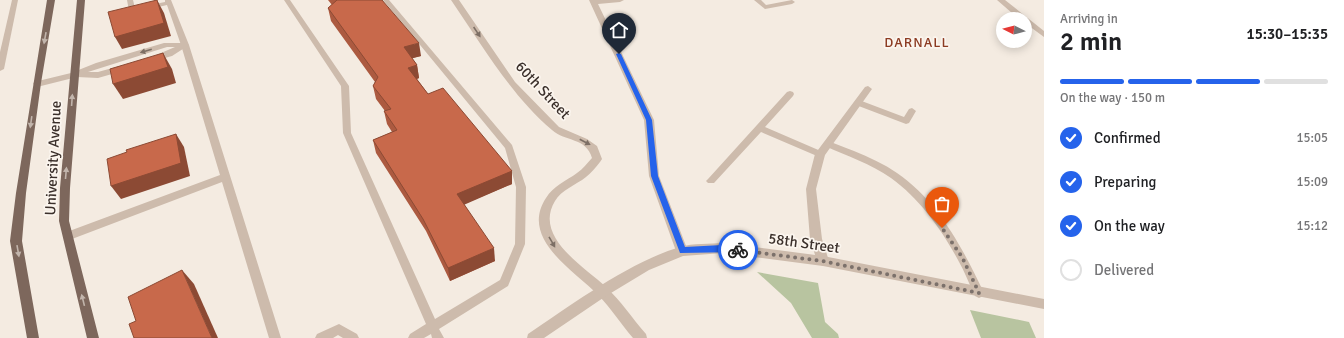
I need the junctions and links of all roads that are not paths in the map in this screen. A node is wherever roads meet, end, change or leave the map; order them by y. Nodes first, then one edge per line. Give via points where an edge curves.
1 (15, 0) edge
2 (51, 0) edge
3 (81, 0) edge
4 (130, 0) edge
5 (287, 0) edge
6 (386, 0) edge
7 (455, 0) edge
8 (620, 0) edge
9 (757, 0) edge
10 (1001, 0) edge
11 (168, 1) edge
12 (594, 1) edge
13 (792, 2) dead end
14 (1016, 12) edge
15 (1032, 25) edge
16 (1044, 35) edge
17 (185, 45) junction
18 (0, 70) edge
19 (74, 75) junction
20 (37, 83) junction
21 (868, 89) dead end
22 (790, 94) dead end
23 (859, 103) junction
24 (912, 111) dead end
25 (760, 128) junction
26 (828, 144) junction
27 (820, 154) junction
28 (225, 177) junction
29 (711, 181) dead end
30 (68, 236) junction
31 (682, 250) junction
32 (822, 261) junction
33 (602, 292) junction
34 (979, 293) junction
35 (1044, 304) edge
36 (432, 327) junction
37 (32, 338) edge
38 (93, 338) edge
39 (275, 338) edge
40 (321, 338) edge
41 (353, 338) edge
42 (414, 338) edge
43 (438, 338) edge
44 (533, 338) edge
45 (641, 338) edge

1 - 18 lane
2 -> 20 main road, University Avenue
3 - 19 main road, University Avenue
4 - 11 lane via 132,11
5 - 36 lane via 345,86 347,133
6 - 36 lane via 509,147 521,187 520,244 504,283
7 -> 33 street, 60th Street via 512,84 556,129 594,148 597,159 583,174 554,194 547,208 545,225 551,243 557,251
8 - 12 street
9 - 13 lane via 765,7
10 - 14 street
11 - 17 lane
12 - 31 street via 649,120 654,176
15 - 16 street
17 -> 19 street via 167,45
17 - 19 street via 169,54 98,75
17 - 28 lane
19 - 20 street
30 -> 19 main road, University Avenue via 64,221 65,188
20 -> 37 main road, University Avenue via 16,241
21 - 23 street
22 - 25 lane
23 - 24 lane via 906,121
23 - 26 street
25 - 27 lane
25 - 29 lane
26 - 27 street
26 - 34 lane via 883,169 915,194 950,238
27 - 32 street via 811,189 816,239
28 - 30 lane
28 - 39 lane
38 -> 30 main road, University Avenue
31 - 32 street, 58th Street via 722,248
31 - 33 street, 58th Street via 645,267
32 - 34 street, 58th Street
33 - 44 street, 58th Street
33 - 45 street
34 - 35 street, 58th Street
36 - 42 lane
36 - 43 lane
40 - 41 lane via 339,330

